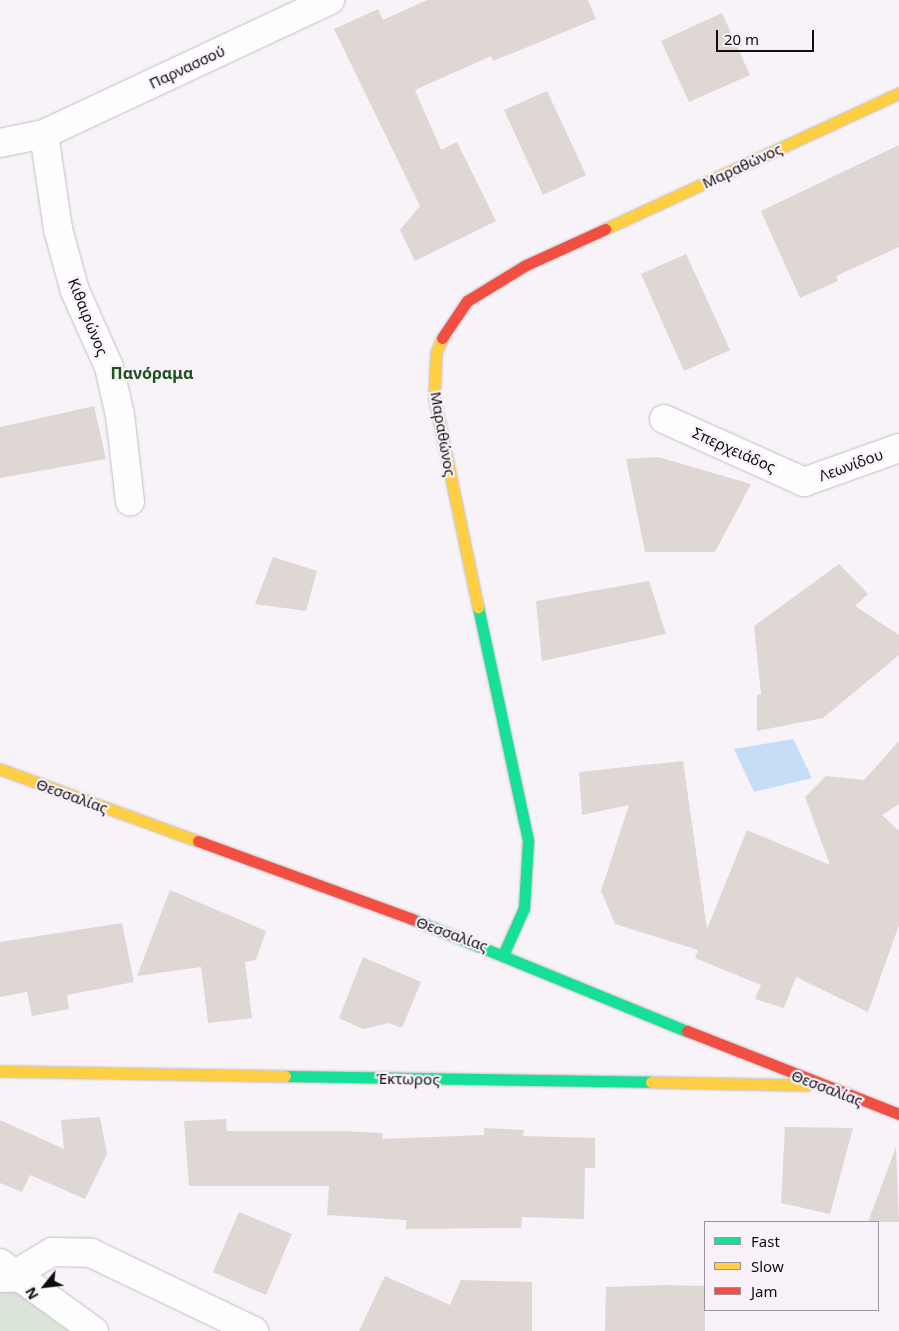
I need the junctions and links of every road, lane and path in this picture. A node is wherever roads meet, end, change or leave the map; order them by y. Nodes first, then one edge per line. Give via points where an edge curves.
1 (330, 0) edge
2 (899, 94) edge
3 (44, 134) junction
4 (0, 143) edge
5 (664, 419) dead end
6 (899, 448) edge
7 (804, 482) joint
8 (130, 501) dead end
9 (0, 770) edge
10 (504, 953) junction
11 (0, 1071) edge
12 (816, 1084) junction
13 (899, 1114) edge
14 (12, 1276) edge
15 (94, 1331) edge
16 (254, 1331) edge

1 - 3 street, Παρνασσού
2 - 10 street, Μαραθώνος via 526,265 467,301 449,322 436,353 434,397 528,841 524,908
3 - 4 street, Παρνασσού
3 - 8 street, Κιθαιρώνος via 68,264 109,367 120,415
5 - 7 street, Σπερχειάδος
6 - 7 street, Λεωνίδου
9 - 10 street, Θεσσαλίας
10 - 12 street, Θεσσαλίας
11 - 12 street, Έκτωρος
12 - 13 street, Θεσσαλίας
14 - 15 street
14 - 16 street via 52,1252 91,1253

